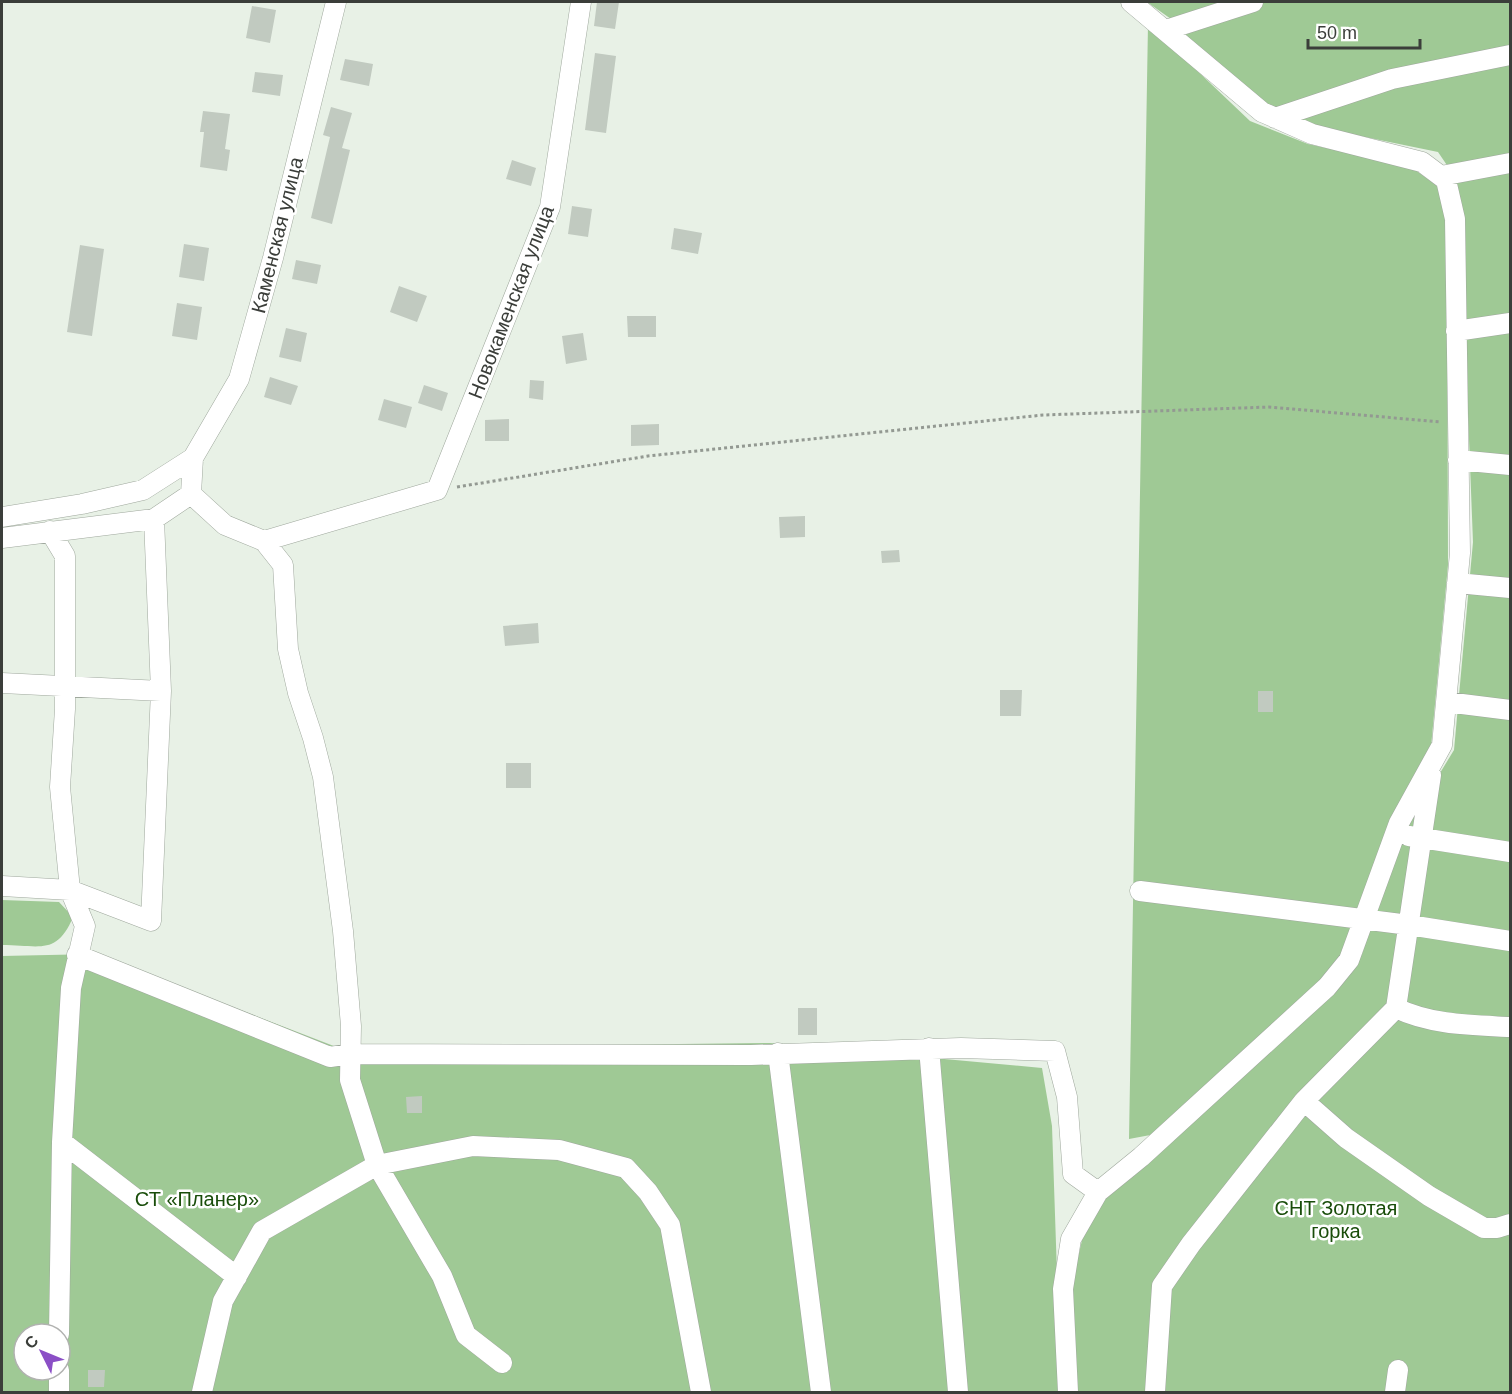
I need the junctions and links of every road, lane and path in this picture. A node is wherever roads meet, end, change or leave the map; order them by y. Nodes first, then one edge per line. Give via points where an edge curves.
1 (336, 2) edge
2 (581, 2) edge
3 (1131, 2) edge
4 (1252, 2) edge
5 (1166, 30) junction
6 (1510, 55) edge
7 (1275, 118) junction
8 (1510, 163) edge
9 (1441, 176) junction
10 (1510, 323) edge
11 (1456, 331) junction
12 (1458, 423) junction
13 (193, 458) junction
14 (1458, 460) junction
15 (1510, 465) edge
16 (437, 490) junction
17 (192, 494) junction
18 (2, 517) edge
19 (154, 519) junction
20 (50, 531) junction
21 (2, 538) edge
22 (264, 541) junction
23 (1457, 584) junction
24 (1510, 588) edge
25 (2, 683) edge
26 (65, 686) junction
27 (161, 691) junction
28 (1446, 702) junction
29 (1510, 710) edge
30 (1432, 764) junction
31 (1395, 834) junction
32 (1422, 838) junction
33 (1510, 852) edge
34 (2, 886) edge
35 (70, 890) junction
36 (1140, 891) dead end
37 (1364, 920) junction
38 (1409, 925) junction
39 (1510, 941) edge
40 (77, 955) junction
41 (1396, 1008) junction
42 (1510, 1028) edge
43 (929, 1048) junction
44 (350, 1053) junction
45 (778, 1053) junction
46 (1304, 1101) junction
47 (62, 1142) junction
48 (377, 1165) junction
49 (1098, 1191) junction
50 (1510, 1224) edge
51 (237, 1277) junction
52 (59, 1322) edge
53 (502, 1364) dead end
54 (1398, 1370) dead end
55 (202, 1392) edge
56 (701, 1392) edge
57 (821, 1392) edge
58 (958, 1392) edge
59 (1068, 1392) edge
60 (1155, 1392) edge
61 (1395, 1392) edge

1 - 13 street, Каменская улица via 239,379
2 - 16 street, Новокаменская улица via 550,207
3 - 5 street
4 - 5 street
5 - 7 street via 1262,112
6 - 7 street via 1392,79
7 - 9 street via 1312,134 1422,162
8 - 9 street
9 - 11 street via 1446,180 1455,219
10 - 11 street
11 - 12 street
12 - 14 street
12 - 16 path via 1269,407 1043,415 648,456
13 - 17 street
13 - 18 street via 143,490
14 - 15 street
14 - 23 street
16 - 22 street
17 - 19 street
17 - 22 street via 225,525
19 - 20 street
19 - 27 street
20 - 21 street
20 - 26 street via 66,556
22 - 44 street via 283,565 288,649 322,777 343,931
23 - 24 street
23 - 28 street
25 - 26 street
26 - 27 street
26 - 35 street via 60,787
27 - 35 street via 151,921
28 - 29 street
28 - 30 street via 1442,745
30 - 31 street
30 - 32 street
31 - 32 street
31 - 37 street
32 - 33 street
32 - 38 street
34 - 35 street
35 - 40 street via 86,926
36 - 37 street
37 - 38 street
37 - 49 street via 1349,960 1327,987 1141,1157
38 - 39 street
38 - 41 street
40 - 44 street via 330,1057
40 - 47 street via 71,988
41 - 42 street via 1453,1024
41 - 46 street
43 - 45 street
43 - 49 street via 1055,1051 1067,1097 1073,1174
43 - 58 street
44 - 45 street
44 - 48 street via 350,1080
45 - 57 street
46 - 50 street via 1346,1138 1429,1196 1484,1228
46 - 60 street via 1162,1286
47 - 51 street
47 - 52 street
48 - 51 street via 262,1231
48 - 53 street via 442,1276 466,1335
48 - 56 street via 473,1146 558,1150 626,1168 670,1225
49 - 59 street via 1071,1239 1063,1289
51 - 55 street via 223,1302
54 - 61 street

